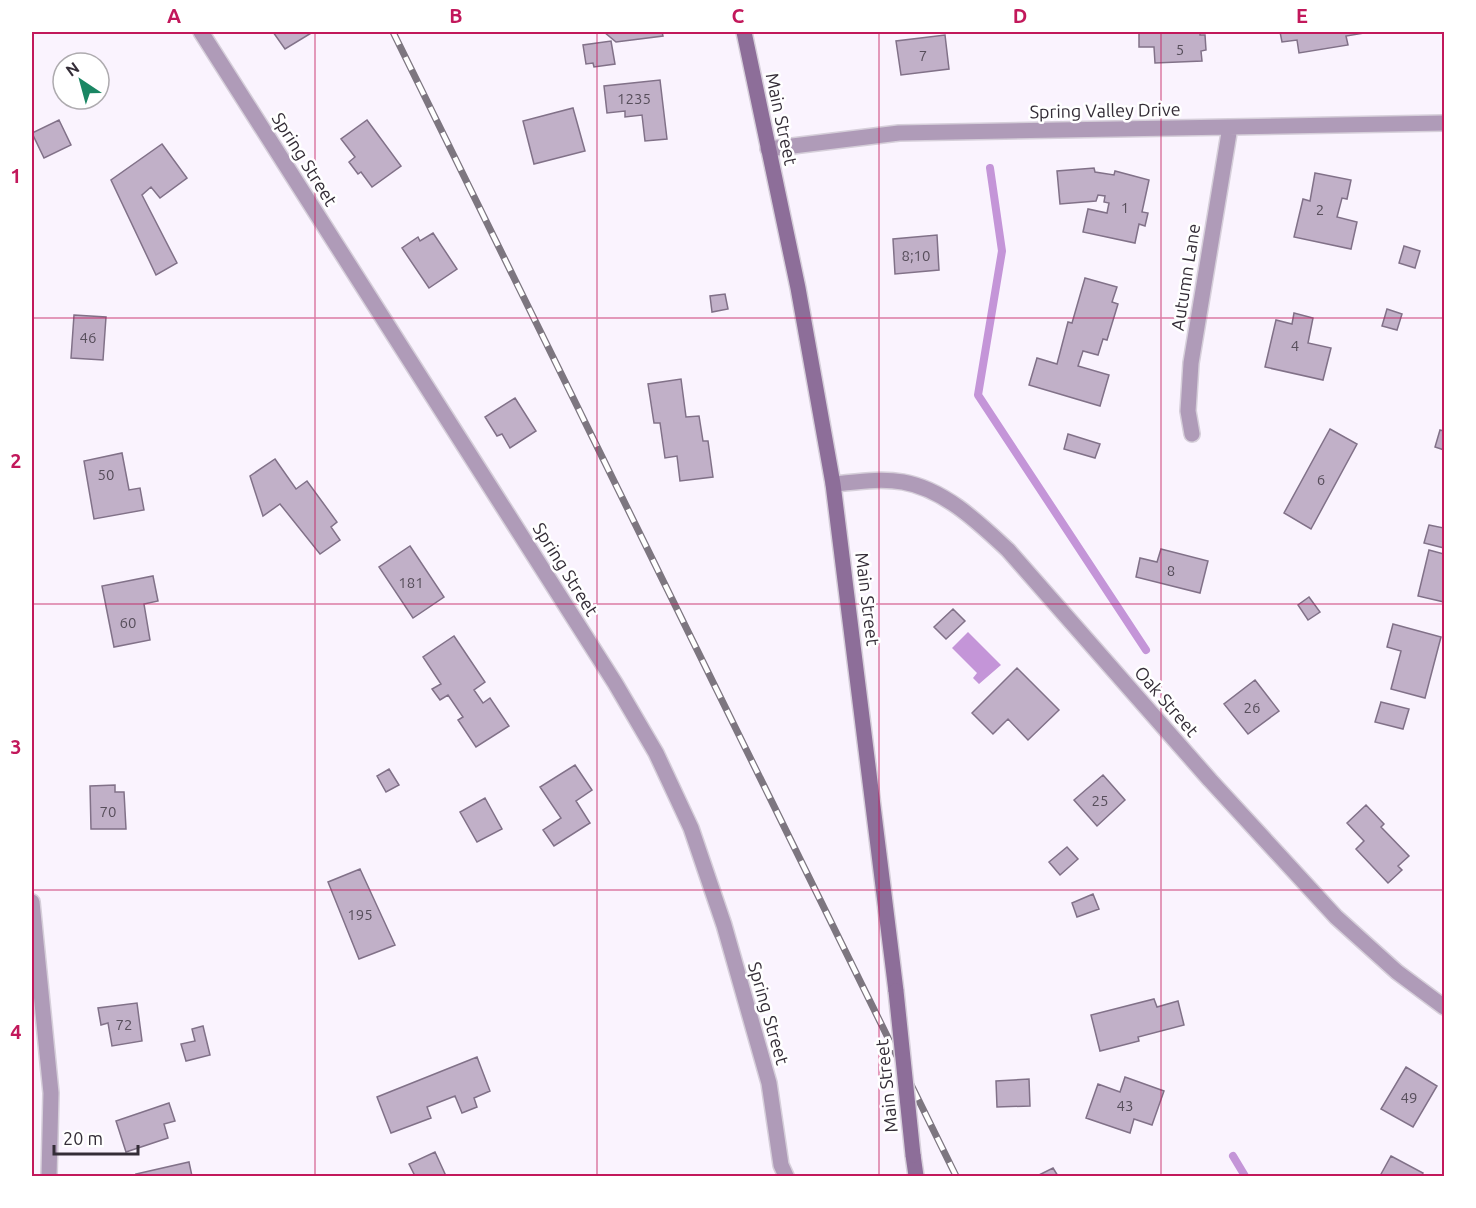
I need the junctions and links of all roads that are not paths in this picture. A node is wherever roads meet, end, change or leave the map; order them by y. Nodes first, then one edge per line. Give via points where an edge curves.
1 (201, 32) edge
2 (744, 32) edge
3 (1444, 123) edge
4 (1230, 127) junction
5 (768, 148) junction
6 (1192, 434) dead end
7 (833, 484) junction
8 (32, 902) edge
9 (1444, 1007) edge
10 (50, 1176) edge
11 (786, 1176) edge
12 (916, 1176) edge

1 - 11 street, Spring Street via 615,682 656,753 691,828 724,925 769,1083
2 - 5 main road, Main Street
3 - 4 street, Spring Valley Drive
4 - 5 street, Spring Valley Drive via 899,133
4 - 6 street, Autumn Lane via 1191,363 1188,411
5 - 7 main road, Main Street
7 - 9 street, Oak Street via 903,482 922,487 977,521 1015,558 1336,917 1397,972
7 - 12 main road, Main Street, bridge
8 - 10 street via 51,1093

